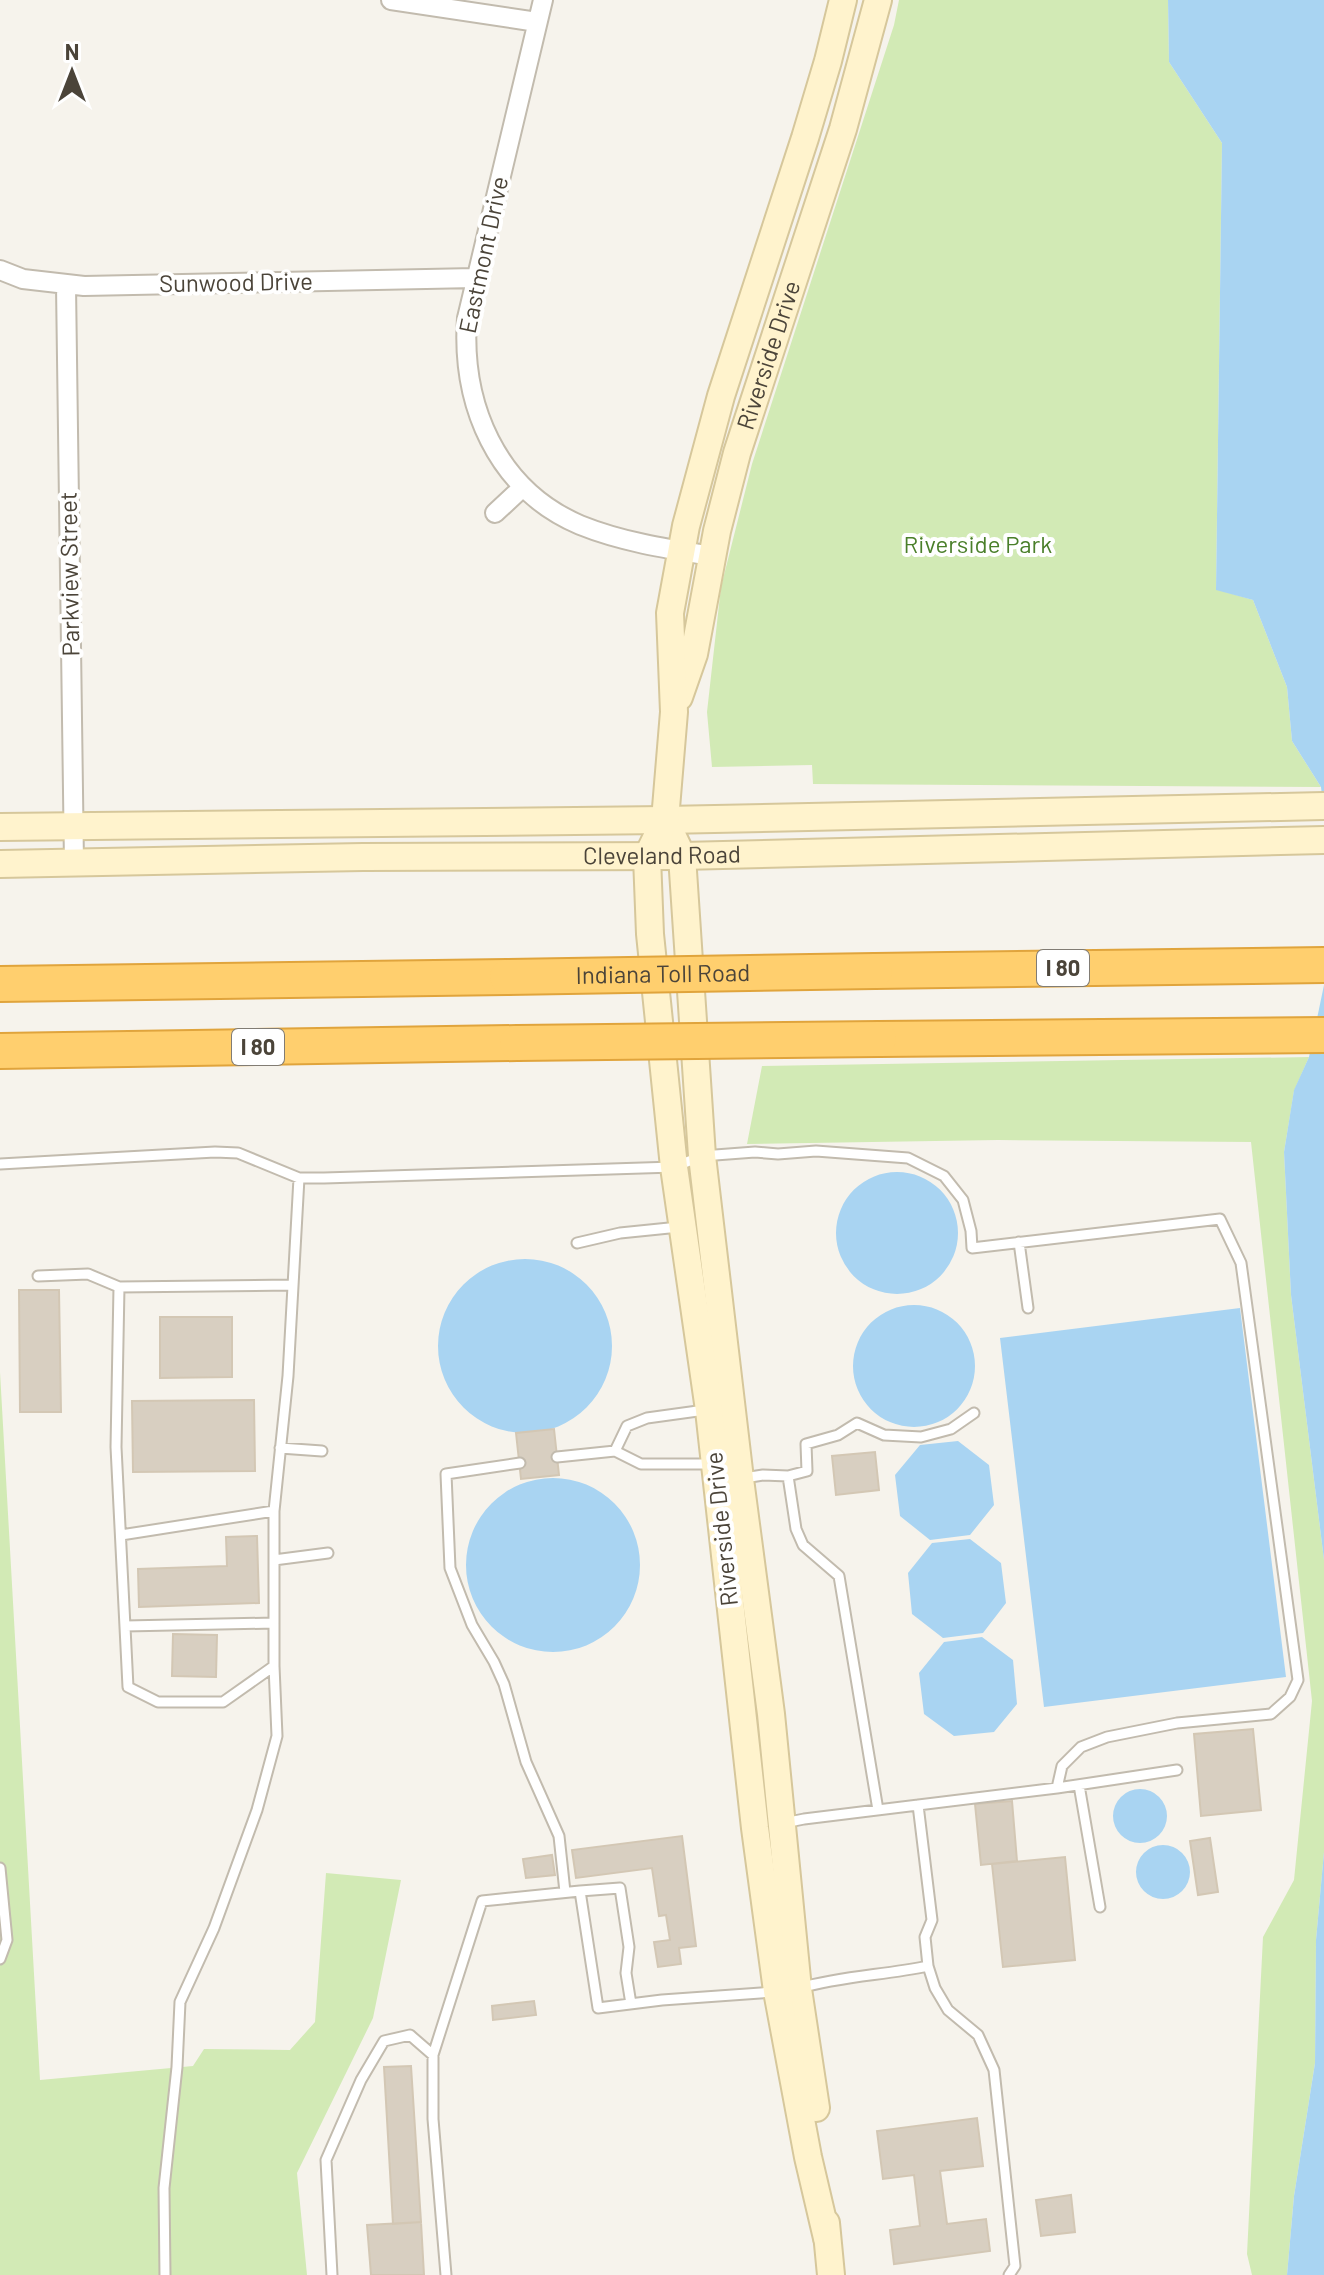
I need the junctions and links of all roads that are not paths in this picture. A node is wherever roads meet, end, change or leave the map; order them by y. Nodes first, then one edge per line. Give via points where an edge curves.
1 (391, 0) edge
2 (543, 0) edge
3 (843, 0) edge
4 (878, 0) edge
5 (537, 22) junction
6 (0, 270) edge
7 (475, 278) junction
8 (66, 286) junction
9 (523, 487) junction
10 (495, 513) dead end
11 (682, 551) junction
12 (712, 556) junction
13 (674, 712) junction
14 (1324, 806) edge
15 (665, 820) junction
16 (74, 826) junction
17 (0, 827) edge
18 (1324, 840) edge
19 (682, 856) junction
20 (647, 857) junction
21 (74, 863) junction
22 (0, 864) edge
23 (1324, 965) edge
24 (0, 984) edge
25 (1324, 1035) edge
26 (0, 1051) edge
27 (702, 1156) junction
28 (0, 1164) edge
29 (674, 1167) junction
30 (299, 1178) junction
31 (683, 1226) junction
32 (1019, 1242) junction
33 (577, 1243) dead end
34 (38, 1276) dead end
35 (292, 1285) junction
36 (119, 1287) junction
37 (1028, 1308) dead end
38 (720, 1408) junction
39 (974, 1413) dead end
40 (280, 1448) junction
41 (322, 1451) dead end
42 (615, 1451) junction
43 (557, 1457) dead end
44 (520, 1463) dead end
45 (715, 1464) junction
46 (788, 1476) junction
47 (740, 1479) junction
48 (274, 1511) junction
49 (121, 1535) junction
50 (328, 1553) dead end
51 (274, 1560) junction
52 (274, 1623) junction
53 (125, 1626) junction
54 (274, 1666) junction
55 (1177, 1770) dead end
56 (1079, 1785) junction
57 (1057, 1788) junction
58 (918, 1805) junction
59 (878, 1810) junction
60 (783, 1823) junction
61 (755, 1828) junction
62 (0, 1868) edge
63 (580, 1891) junction
64 (565, 1892) junction
65 (1100, 1907) dead end
66 (0, 1959) edge
67 (928, 1966) junction
68 (788, 1990) junction
69 (631, 2004) junction
70 (433, 2055) junction
71 (165, 2275) edge
72 (332, 2275) edge
73 (446, 2275) edge
74 (831, 2275) edge
75 (1009, 2275) edge

1 - 5 street
2 - 5 street, Eastmont Drive
3 - 11 street, Riverside Drive via 805,138 721,396
4 - 12 street, Riverside Drive via 843,129 737,453
5 - 7 street, Eastmont Drive
6 - 8 street, Sunwood Drive
7 - 8 street, Sunwood Drive
7 - 9 street, Eastmont Drive via 465,344 468,375 487,437
8 - 16 street, Parkview Street
9 - 10 street
9 - 11 street, Eastmont Drive via 579,524
11 - 12 street, Eastmont Drive
11 - 13 street, Riverside Drive via 670,613
12 - 13 street, Riverside Drive via 694,654
13 - 15 street, Riverside Drive
14 - 15 street, Cleveland Road
15 - 16 street, Cleveland Road
15 - 19 street, Riverside Drive
15 - 20 street, Riverside Drive
16 - 17 street, Cleveland Road
16 - 21 street, Parkview Street
18 - 19 street, Cleveland Road
19 - 20 street, Cleveland Road
19 - 27 street, Riverside Drive
20 - 21 street, Cleveland Road
20 - 29 street, Riverside Drive
21 - 22 street, Cleveland Road
23 - 24 highway, Indiana Toll Road / I 80, bridge
25 - 26 highway, I 80, bridge
27 - 29 lane
27 - 32 lane via 816,1151 908,1158 944,1176 963,1200 972,1248
27 - 38 street, Riverside Drive
28 - 30 lane via 238,1153
29 - 30 lane
29 - 31 street, Riverside Drive
30 - 35 lane
31 - 33 lane
31 - 38 street, Riverside Drive
32 - 37 lane
32 - 57 lane via 1220,1219 1241,1263 1298,1680 1290,1697 1271,1714 1177,1723 1081,1747 1062,1766
34 - 36 lane via 88,1274
35 - 36 lane
35 - 40 lane
36 - 49 lane via 116,1447
38 - 42 lane via 647,1418 627,1426
38 - 45 street, Riverside Drive
38 - 47 street, Riverside Drive
39 - 46 lane via 951,1429 921,1437 884,1435 857,1423 806,1444 807,1471
40 - 41 lane
40 - 48 lane
42 - 43 lane
42 - 45 lane via 641,1464
44 - 64 lane via 446,1474 450,1568 472,1625 504,1684 526,1762 559,1836
45 - 47 lane
45 - 61 street, Riverside Drive
46 - 47 lane
46 - 59 lane via 803,1545 839,1576
47 - 60 street, Riverside Drive
48 - 49 lane
48 - 51 lane
49 - 53 lane
50 - 51 lane
51 - 52 lane
52 - 53 lane
52 - 54 lane
53 - 54 lane via 128,1687 158,1702 223,1702
54 - 71 lane via 277,1736 257,1810 214,1928 180,2002 164,2188
55 - 56 lane
56 - 57 lane
56 - 65 lane
57 - 58 lane
58 - 59 lane
58 - 67 lane via 932,1920 925,1937
59 - 60 lane
60 - 61 lane
60 - 68 street, Riverside Drive
61 - 68 street, Riverside Drive
62 - 66 lane via 7,1940
63 - 64 lane
63 - 69 lane via 598,2008
63 - 69 lane via 620,1888
64 - 70 lane via 482,1901
67 - 68 lane
67 - 75 lane via 948,2010 978,2035 994,2070 1015,2266
68 - 69 lane
68 - 74 street, Riverside Drive via 823,2153
70 - 72 lane via 410,2035 384,2041 361,2080 326,2160
70 - 73 lane

